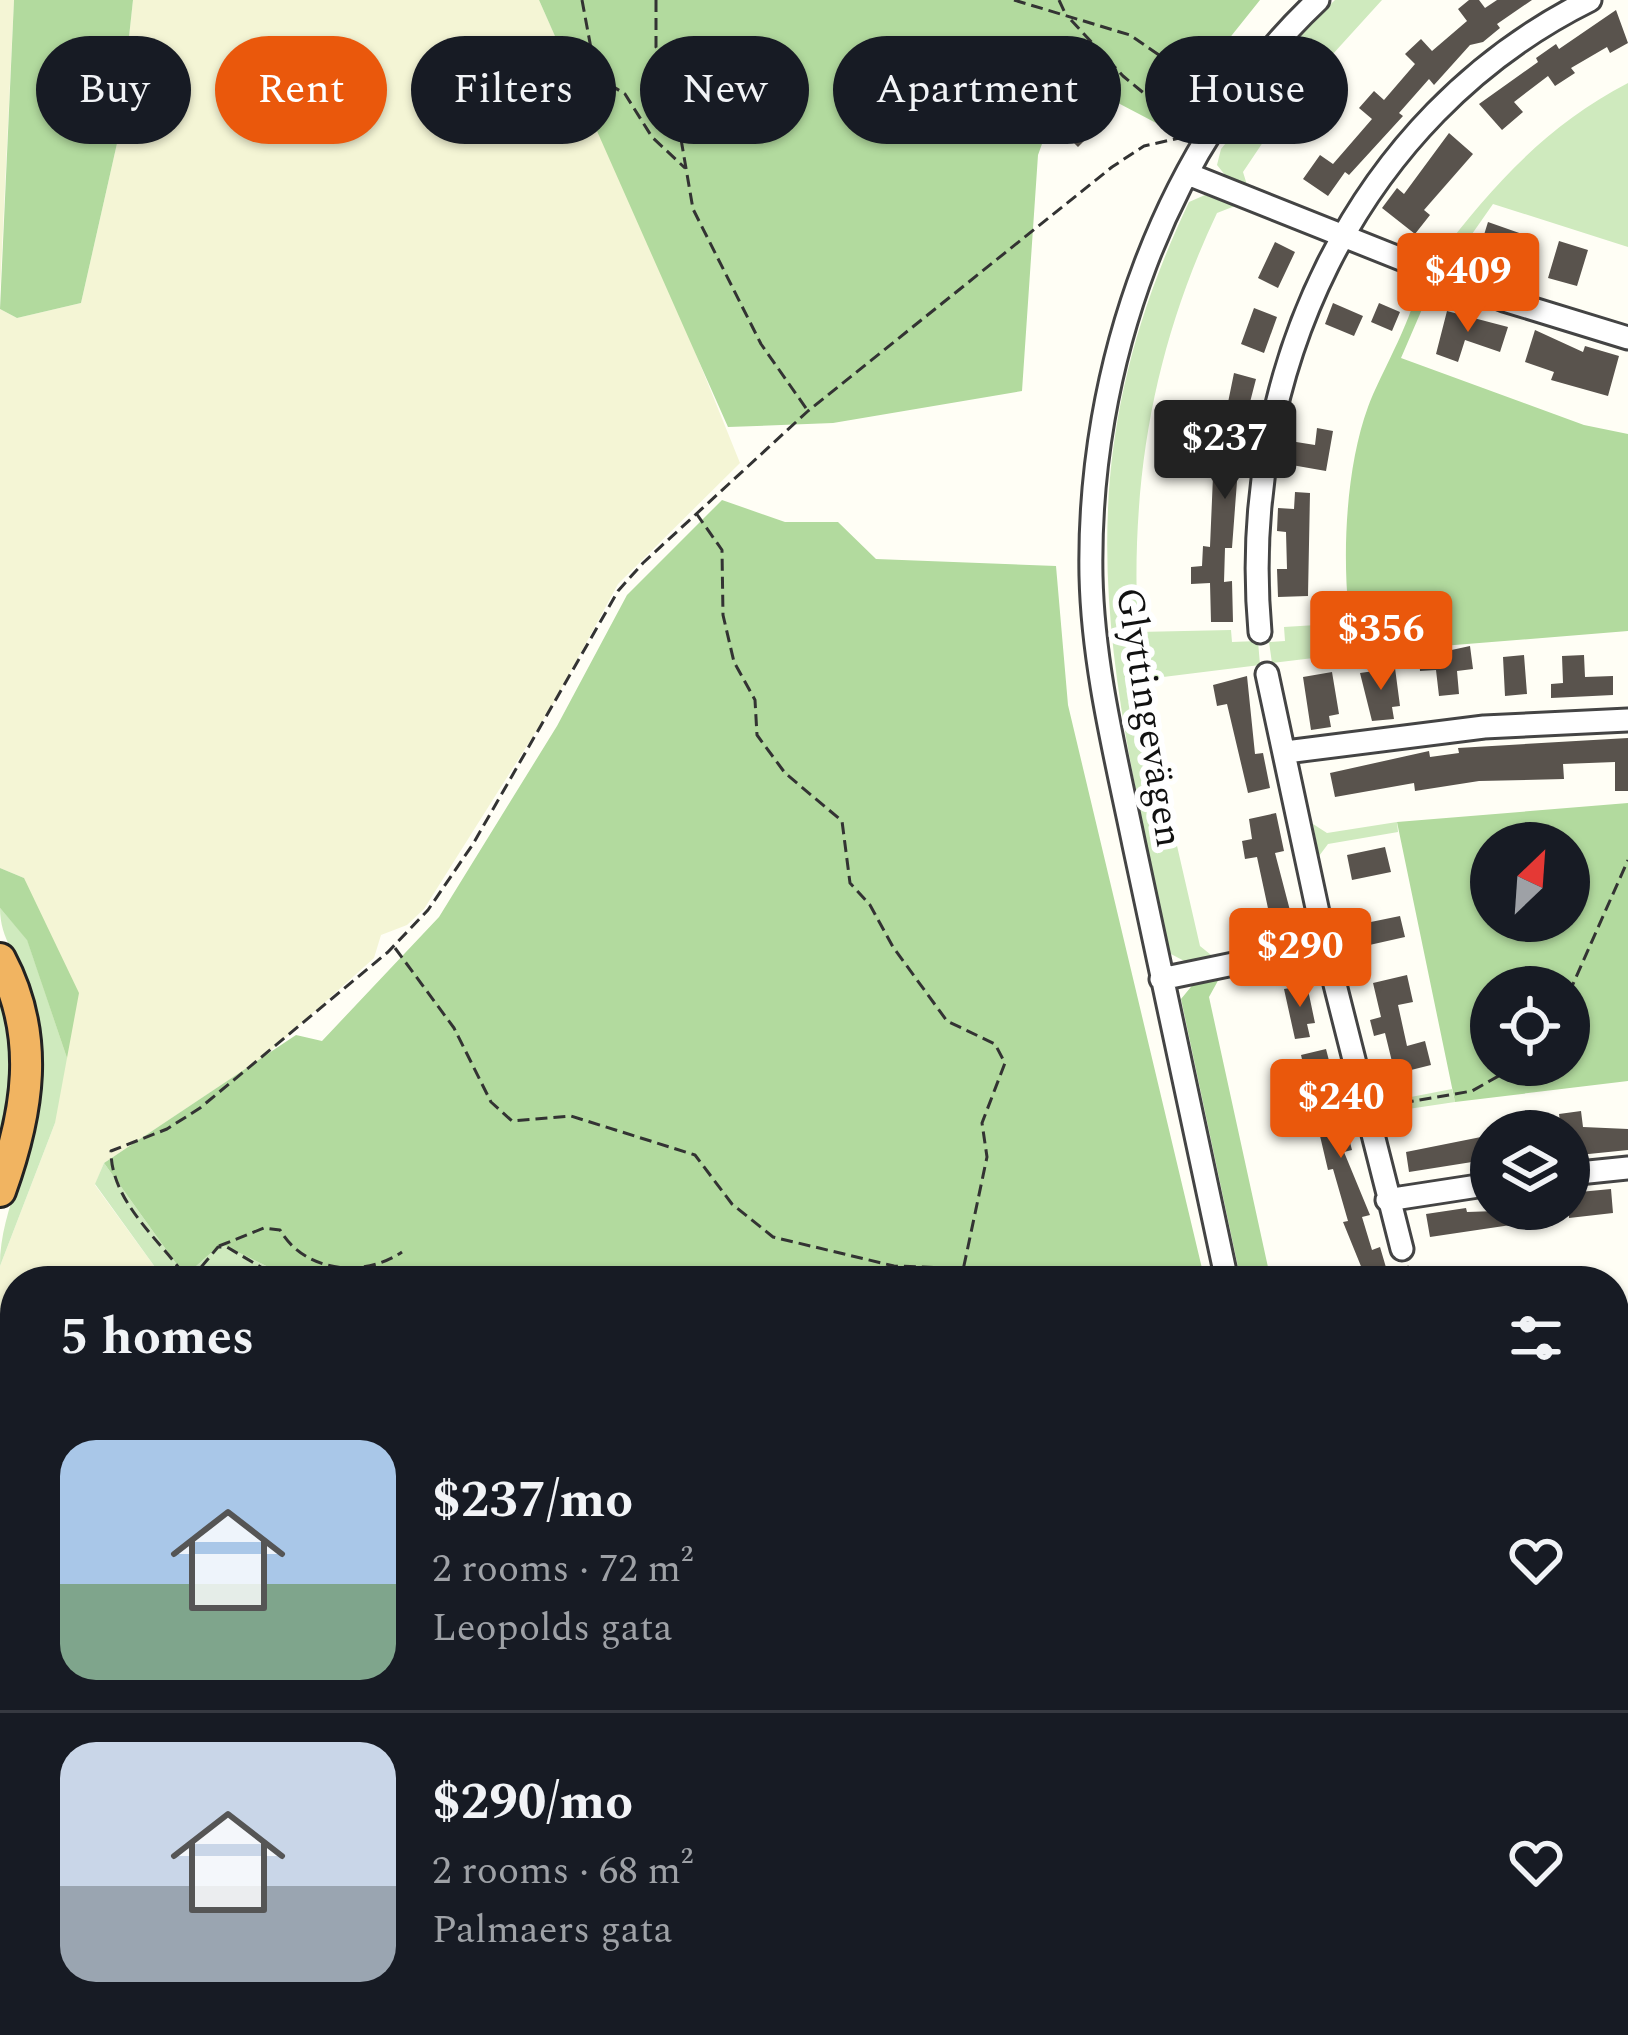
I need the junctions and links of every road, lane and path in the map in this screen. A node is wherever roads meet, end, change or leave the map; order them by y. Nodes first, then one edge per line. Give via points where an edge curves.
1 (582, 0) edge
2 (656, 0) edge
3 (1014, 0) edge
4 (1059, 0) edge
5 (1318, 0) edge
6 (1590, 0) edge
7 (1068, 17) junction
8 (1288, 36) edge
9 (1145, 46) edge
10 (1206, 145) junction
11 (686, 170) junction
12 (1188, 174) junction
13 (1342, 236) junction
14 (1628, 338) edge
15 (808, 411) junction
16 (695, 511) junction
17 (1260, 632) dead end
18 (1267, 674) dead end
19 (1628, 721) edge
20 (1286, 752) junction
21 (1628, 860) edge
22 (394, 946) junction
23 (1324, 946) junction
24 (0, 959) edge
25 (1581, 966) edge
26 (1161, 980) junction
27 (1481, 1086) edge
28 (1365, 1109) junction
29 (1628, 1168) edge
30 (1590, 1172) edge
31 (1470, 1187) edge
32 (0, 1191) edge
33 (1387, 1200) junction
34 (218, 1247) junction
35 (1402, 1250) dead end
36 (402, 1252) dead end
37 (180, 1266) edge
38 (202, 1266) edge
39 (262, 1266) edge
40 (347, 1266) edge
41 (382, 1266) edge
42 (913, 1266) edge
43 (964, 1266) edge
44 (1224, 1266) edge

1 - 11 path via 600,71
2 - 11 path via 656,47 669,69
3 - 7 path
4 - 7 path
5 - 8 street, Glyttingevägen
6 - 13 street via 1466,83
7 - 9 path
7 - 10 path
10 - 12 street, Glyttingevägen
10 - 15 path via 1185,135 1144,146
11 - 15 path via 693,209 761,344
12 - 13 street
12 - 26 street, Glyttingevägen via 1153,248 1112,372 1091,522 1095,637
13 - 14 street
13 - 17 street via 1272,407 1255,526
15 - 16 path
16 - 22 path via 618,590 529,756 428,910
16 - 43 path via 722,550 724,615 734,662 755,700 757,735 785,772 842,821 850,883 922,990 947,1021 995,1044 1005,1063 982,1123 987,1157
18 - 20 street
19 - 20 street via 1484,728
20 - 23 street
21 - 25 path
22 - 37 path via 167,1129 110,1151 128,1203
22 - 42 path via 454,1028 491,1102 512,1121 571,1116 694,1155 732,1204 773,1237
23 - 26 street
23 - 28 street
24 - 32 highway via 28,1051 26,1098
26 - 44 street, Glyttingevägen
27 - 28 path
28 - 33 street
29 - 30 street
31 - 33 street
33 - 35 street
34 - 38 path
34 - 39 path
34 - 40 path via 264,1228 280,1230 315,1264
36 - 41 path

